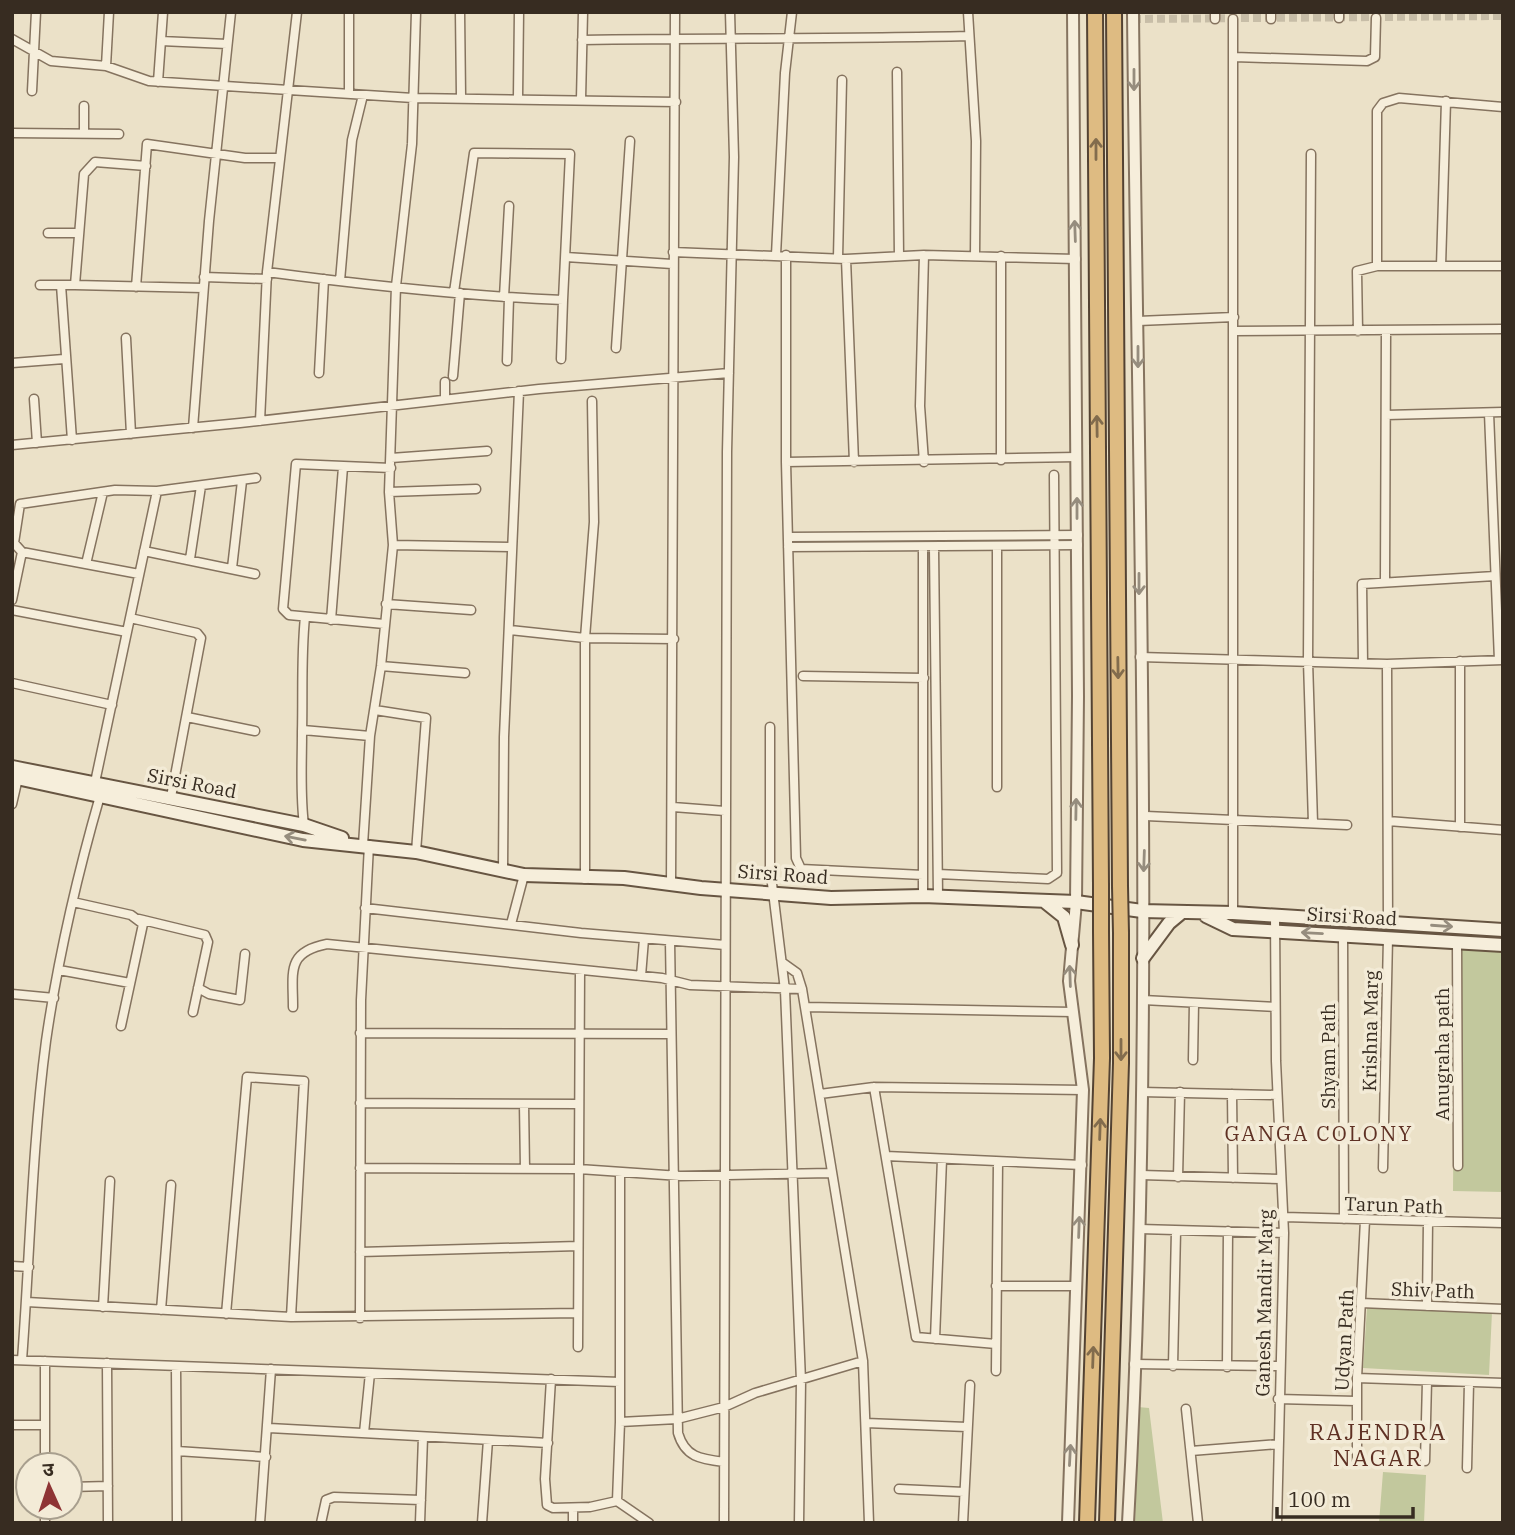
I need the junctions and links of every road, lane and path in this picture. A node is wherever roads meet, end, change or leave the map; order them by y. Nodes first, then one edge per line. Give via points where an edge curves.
1 (36, 12) edge
2 (108, 12) edge
3 (163, 12) edge
4 (231, 12) edge
5 (297, 12) edge
6 (349, 12) edge
7 (416, 12) edge
8 (460, 12) edge
9 (519, 12) edge
10 (583, 12) edge
11 (675, 12) edge
12 (730, 12) edge
13 (792, 12) edge
14 (968, 12) edge
15 (1073, 12) edge
16 (1095, 12) edge
17 (1114, 12) edge
18 (1133, 12) edge
19 (1376, 18) dead end
20 (1233, 19) dead end
21 (969, 36) junction
22 (731, 37) junction
23 (675, 38) junction
24 (12, 39) edge
25 (161, 40) junction
26 (582, 40) junction
27 (789, 41) junction
28 (227, 44) junction
29 (33, 51) junction
30 (1234, 57) junction
31 (106, 66) junction
32 (897, 72) dead end
33 (842, 80) dead end
34 (158, 82) junction
35 (221, 87) junction
36 (32, 91) dead end
37 (288, 91) junction
38 (349, 94) junction
39 (363, 95) junction
40 (461, 96) junction
41 (518, 97) junction
42 (413, 98) junction
43 (580, 99) junction
44 (1446, 101) junction
45 (676, 102) junction
46 (84, 106) dead end
47 (1503, 107) edge
48 (12, 132) edge
49 (84, 133) junction
50 (119, 134) dead end
51 (630, 141) dead end
52 (215, 152) junction
53 (1311, 154) dead end
54 (280, 158) junction
55 (146, 166) junction
56 (509, 206) dead end
57 (48, 233) dead end
58 (79, 233) junction
59 (673, 252) junction
60 (733, 252) junction
61 (781, 255) junction
62 (924, 255) junction
63 (899, 256) junction
64 (975, 256) junction
65 (1001, 256) junction
66 (566, 257) junction
67 (842, 258) junction
68 (1076, 259) junction
69 (624, 261) junction
70 (672, 264) junction
71 (1441, 266) junction
72 (1503, 266) edge
73 (1377, 267) junction
74 (267, 276) junction
75 (204, 277) junction
76 (324, 279) junction
77 (340, 281) junction
78 (40, 285) dead end
79 (61, 285) junction
80 (75, 285) junction
81 (396, 286) junction
82 (136, 287) junction
83 (204, 288) junction
84 (457, 293) junction
85 (507, 298) junction
86 (563, 300) junction
87 (1234, 317) junction
88 (1138, 321) junction
89 (1503, 329) edge
90 (1234, 331) junction
91 (1358, 331) junction
92 (1386, 331) junction
93 (1308, 332) junction
94 (127, 338) dead end
95 (617, 348) dead end
96 (64, 359) junction
97 (561, 359) dead end
98 (507, 361) dead end
99 (12, 363) edge
100 (319, 373) dead end
101 (729, 373) junction
102 (674, 375) junction
103 (453, 376) dead end
104 (445, 382) dead end
105 (519, 391) junction
106 (446, 398) junction
107 (34, 399) dead end
108 (592, 401) dead end
109 (391, 404) junction
110 (1503, 412) edge
111 (1489, 413) junction
112 (1386, 415) junction
113 (260, 421) junction
114 (192, 428) junction
115 (131, 434) junction
116 (72, 440) junction
117 (37, 443) junction
118 (12, 445) edge
119 (487, 451) dead end
120 (1077, 457) junction
121 (391, 458) junction
122 (1001, 460) junction
123 (786, 462) junction
124 (854, 462) junction
125 (924, 462) junction
126 (343, 467) junction
127 (391, 468) junction
128 (1054, 475) dead end
129 (256, 478) dead end
130 (242, 481) junction
131 (201, 486) junction
132 (476, 489) dead end
133 (157, 491) junction
134 (103, 492) junction
135 (389, 492) junction
136 (1054, 535) junction
137 (788, 537) junction
138 (1078, 540) junction
139 (393, 545) junction
140 (1054, 546) junction
141 (512, 547) junction
142 (788, 547) junction
143 (997, 547) junction
144 (923, 548) junction
145 (934, 548) junction
146 (144, 551) junction
147 (22, 552) junction
148 (190, 559) junction
149 (86, 564) junction
150 (232, 568) junction
151 (139, 574) junction
152 (255, 574) dead end
153 (1495, 576) junction
154 (1385, 581) junction
155 (12, 600) edge
156 (386, 604) junction
157 (12, 610) edge
158 (471, 610) dead end
159 (305, 617) junction
160 (130, 618) junction
161 (331, 620) junction
162 (384, 624) junction
163 (510, 630) junction
164 (127, 632) junction
165 (585, 638) junction
166 (674, 639) junction
167 (1140, 657) junction
168 (1234, 659) junction
169 (1501, 660) edge
170 (1308, 661) junction
171 (1460, 661) junction
172 (1363, 663) junction
173 (1387, 664) junction
174 (381, 666) junction
175 (464, 673) dead end
176 (803, 676) dead end
177 (924, 678) junction
178 (12, 683) edge
179 (112, 705) junction
180 (375, 710) junction
181 (187, 717) junction
182 (770, 727) dead end
183 (303, 730) junction
184 (255, 731) dead end
185 (370, 736) junction
186 (14, 774) edge
187 (997, 787) dead end
188 (95, 791) junction
189 (171, 797) junction
190 (12, 804) edge
191 (673, 807) junction
192 (725, 811) junction
193 (1146, 816) junction
194 (1234, 820) junction
195 (1388, 821) junction
196 (1313, 823) junction
197 (304, 825) junction
198 (1347, 825) dead end
199 (1460, 827) junction
200 (1503, 830) edge
201 (366, 845) junction
202 (416, 852) junction
203 (503, 870) junction
204 (938, 874) junction
205 (524, 875) junction
206 (923, 875) junction
207 (584, 879) junction
208 (671, 885) junction
209 (725, 889) junction
210 (774, 892) junction
211 (923, 896) junction
212 (938, 896) junction
213 (1040, 900) junction
214 (73, 902) junction
215 (1076, 902) junction
216 (365, 908) junction
217 (1142, 911) junction
218 (1181, 913) junction
219 (1233, 913) junction
220 (1203, 914) junction
221 (1275, 916) junction
222 (139, 919) junction
223 (1388, 922) junction
224 (511, 924) junction
225 (1503, 930) edge
226 (1276, 931) junction
227 (1343, 935) junction
228 (1388, 938) junction
229 (644, 939) junction
230 (670, 941) junction
231 (1457, 942) junction
232 (725, 944) junction
233 (1503, 944) edge
234 (1072, 945) junction
235 (362, 950) junction
236 (245, 954) dead end
237 (1143, 958) junction
238 (783, 962) junction
239 (59, 970) junction
240 (580, 971) junction
241 (641, 976) junction
242 (670, 980) junction
243 (130, 984) junction
244 (725, 986) junction
245 (198, 988) junction
246 (802, 989) junction
247 (785, 990) junction
248 (12, 994) edge
249 (54, 998) junction
250 (1143, 1000) junction
251 (1194, 1003) junction
252 (293, 1007) dead end
253 (806, 1007) junction
254 (1275, 1007) junction
255 (192, 1012) dead end
256 (1073, 1012) junction
257 (121, 1026) dead end
258 (360, 1034) junction
259 (580, 1034) junction
260 (671, 1034) junction
261 (1193, 1060) dead end
262 (874, 1087) junction
263 (1083, 1090) junction
264 (1142, 1092) junction
265 (1180, 1093) junction
266 (820, 1094) junction
267 (1232, 1094) junction
268 (1277, 1095) junction
269 (360, 1103) junction
270 (524, 1104) junction
271 (579, 1104) junction
272 (886, 1156) junction
273 (942, 1159) junction
274 (998, 1162) junction
275 (1082, 1165) junction
276 (1458, 1166) dead end
277 (360, 1168) junction
278 (1383, 1168) dead end
279 (525, 1169) junction
280 (579, 1169) junction
281 (831, 1173) junction
282 (620, 1174) junction
283 (790, 1174) junction
284 (673, 1175) junction
285 (725, 1175) junction
286 (1141, 1175) junction
287 (1178, 1177) junction
288 (1234, 1178) junction
289 (1280, 1179) junction
290 (110, 1181) dead end
291 (171, 1185) dead end
292 (1283, 1217) junction
293 (1345, 1219) junction
294 (1365, 1220) junction
295 (1428, 1222) junction
296 (1503, 1223) edge
297 (1140, 1229) junction
298 (1176, 1231) junction
299 (1228, 1231) junction
300 (1284, 1233) junction
301 (578, 1246) junction
302 (360, 1252) junction
303 (12, 1266) edge
304 (29, 1267) junction
305 (996, 1286) junction
306 (1077, 1286) junction
307 (27, 1302) junction
308 (1361, 1303) junction
309 (1427, 1306) junction
310 (103, 1307) junction
311 (1503, 1309) edge
312 (162, 1310) junction
313 (578, 1313) junction
314 (226, 1314) junction
315 (291, 1317) junction
316 (360, 1318) junction
317 (935, 1339) junction
318 (996, 1344) junction
319 (578, 1347) dead end
320 (12, 1360) edge
321 (22, 1360) junction
322 (44, 1361) junction
323 (863, 1361) junction
324 (107, 1363) junction
325 (1134, 1364) junction
326 (176, 1366) junction
327 (1173, 1366) junction
328 (1279, 1366) junction
329 (1227, 1367) junction
330 (271, 1369) junction
331 (996, 1370) dead end
332 (370, 1373) junction
333 (1357, 1378) junction
334 (551, 1379) junction
335 (801, 1381) junction
336 (1427, 1381) junction
337 (620, 1382) junction
338 (1469, 1383) junction
339 (1503, 1383) edge
340 (971, 1385) dead end
341 (1279, 1399) junction
342 (1356, 1401) junction
343 (724, 1407) junction
344 (1186, 1409) dead end
345 (677, 1419) junction
346 (620, 1422) junction
347 (866, 1423) junction
348 (12, 1425) edge
349 (44, 1425) junction
350 (967, 1427) junction
351 (269, 1428) junction
352 (364, 1433) junction
353 (423, 1437) junction
354 (488, 1440) junction
355 (548, 1443) junction
356 (1278, 1444) junction
357 (45, 1451) edge
358 (177, 1451) junction
359 (1191, 1451) junction
360 (266, 1457) junction
361 (1357, 1461) dead end
362 (1425, 1461) dead end
363 (723, 1462) junction
364 (1467, 1468) dead end
365 (108, 1486) junction
366 (84, 1487) edge
367 (900, 1489) dead end
368 (964, 1492) junction
369 (421, 1500) junction
370 (617, 1501) junction
371 (573, 1508) junction
372 (108, 1523) edge
373 (177, 1523) edge
374 (261, 1523) edge
375 (321, 1523) edge
376 (419, 1523) edge
377 (482, 1523) edge
378 (573, 1523) edge
379 (649, 1523) edge
380 (724, 1523) edge
381 (799, 1523) edge
382 (869, 1523) edge
383 (963, 1523) edge
384 (1068, 1523) edge
385 (1087, 1523) edge
386 (1107, 1523) edge
387 (1128, 1523) edge
388 (1198, 1523) edge
389 (1277, 1523) edge

1 - 29 street
2 - 31 street
3 - 25 street
4 - 28 street
5 - 37 street
6 - 38 street
7 - 42 street
8 - 40 street
9 - 41 street
10 - 26 street
11 - 23 street
12 - 22 street
13 - 27 street
14 - 21 street
68 -> 15 street
385 -> 16 highway, bridge via 1102,1058
17 -> 386 highway, bridge via 1121,933 1120,1131
18 -> 88 street
19 - 30 street via 1375,57 1367,61
20 - 30 street
21 - 27 street
21 - 64 street via 976,141
22 - 23 street
22 - 27 street
22 - 60 street
23 - 26 street
23 - 45 street
24 - 29 street
25 - 28 street
25 - 34 street
26 - 43 street
27 - 61 street
28 - 35 street
29 - 31 street via 62,63
29 - 36 street
30 - 87 street
31 - 34 street
32 - 63 street
33 - 67 street
34 - 35 street
35 - 37 street
35 - 52 street
37 - 38 street
37 - 54 street
38 - 39 street
39 - 42 street
39 - 77 street via 352,140
40 - 41 street
40 - 42 street
41 - 43 street
42 - 81 street
43 - 45 street
44 - 47 street
44 - 71 street
44 - 73 street via 1399,98 1383,103 1377,111
45 - 59 street
46 - 49 street
48 - 49 street
49 - 50 street
51 - 69 street
52 - 54 street
52 - 55 street via 147,144
52 - 75 street
53 - 93 street
54 - 74 street
55 - 58 street via 95,162 84,174
55 - 82 street
56 - 85 street
57 - 58 street
58 - 80 street
59 - 60 street
59 - 70 street
60 - 61 street
60 - 101 street
61 - 67 street
61 - 123 street
62 - 63 street
62 - 64 street
62 - 125 street via 920,406
63 - 67 street
64 - 65 street
65 - 68 street
65 - 122 street
66 - 69 street
66 - 84 street via 570,154 474,153
66 - 86 street
67 - 124 street
68 - 120 street
69 - 70 street
69 - 95 street
70 - 102 street
71 - 72 street
71 - 73 street
73 - 91 street via 1357,271
74 - 75 street
74 - 76 street
74 - 113 street
75 - 83 street
76 - 77 street
76 - 100 street
77 - 81 street
78 - 79 street
79 - 80 street
79 - 96 street
80 - 82 street
81 - 84 street
81 - 109 street
82 - 83 street
83 - 114 street
84 - 85 street
84 - 103 street
85 - 86 street
85 - 98 street
86 - 97 street
87 - 88 street
87 - 90 street
88 -> 167 street
89 - 92 street
90 - 93 street
90 - 168 street
91 - 92 street
91 - 93 street
92 - 112 street
93 - 170 street
94 - 115 street
96 - 99 street
96 - 116 street
101 - 102 street
101 - 192 street
102 - 105 street
102 - 166 street
104 - 106 street
105 - 106 street
105 - 141 street
106 - 109 street
107 - 117 street
108 - 165 street via 594,522
109 - 113 street
109 - 121 street
110 - 111 street
111 - 112 street
111 - 153 street
112 - 154 street
113 - 114 street
114 - 115 street
115 - 116 street
116 - 117 street
117 - 118 street
119 - 121 street
120 - 122 street
138 -> 120 street
121 - 127 street
122 - 125 street
123 - 124 street
123 - 137 street
124 - 125 street
126 - 127 street
126 - 159 street via 296,464 283,609 289,615
126 - 161 street
127 - 135 street
128 - 136 street
129 - 130 street
130 - 131 street
130 - 150 street
131 - 133 street
131 - 148 street
132 - 135 street
133 - 134 street
133 - 146 street
134 - 147 street via 20,505 14,543
134 - 149 street
135 - 139 street
136 - 137 street
136 - 138 street
136 - 140 street
137 - 142 street
138 - 140 street
215 -> 138 street
139 - 141 street
139 - 156 street
140 - 143 street
140 - 204 street via 1057,873 1048,879
141 - 163 street
142 - 144 street
142 - 206 street via 798,866
143 - 145 street
143 - 187 street
144 - 145 street
144 - 177 street
145 - 204 street
146 - 148 street
146 - 151 street
147 - 149 street
147 - 155 street
148 - 150 street
149 - 151 street
150 - 152 street
151 - 160 street
153 - 154 street
153 - 169 street
154 - 172 street via 1367,582 1360,589
156 - 158 street
156 - 162 street
157 - 164 street
159 - 161 street
159 - 183 street
160 - 164 street
160 - 181 street via 197,633 201,638
161 - 162 street
162 - 174 street
163 - 165 street
163 - 203 street
164 - 179 street
165 - 166 street
165 - 207 street
166 - 191 street
167 - 168 street
167 - 193 street
168 - 170 street
168 - 194 street
169 - 171 street
170 - 172 street
170 - 196 street
171 - 173 street
171 - 199 street
172 - 173 street
173 - 195 street
174 - 175 street
174 - 180 street
176 - 177 street
177 - 206 street
178 - 179 street
179 - 188 street
180 - 185 street
180 - 202 street via 426,718
181 - 184 street
181 - 189 street
182 - 210 street
183 - 185 street
183 - 197 street via 299,791
185 - 201 street
186 - 188 main road, Sirsi Road
186 - 190 street
188 - 189 main road, Sirsi Road
201 -> 188 main road, Sirsi Road via 303,840
188 - 214 street
189 - 197 main road, Sirsi Road
191 - 192 street
191 - 208 street
192 - 209 street
193 - 194 street
193 -> 217 street
194 - 196 street
194 - 219 street
195 - 199 street
195 - 223 street
196 - 198 street
197 - 201 main road, Sirsi Road
199 - 200 street
201 - 202 main road, Sirsi Road
201 - 216 street
202 - 203 main road, Sirsi Road
203 - 205 main road, Sirsi Road
204 - 212 street
205 - 207 main road, Sirsi Road
205 - 224 street
206 - 211 street
207 - 208 main road, Sirsi Road via 624,878
208 - 209 main road, Sirsi Road
209 - 210 main road, Sirsi Road
209 - 232 street
210 - 211 main road, Sirsi Road via 831,898
210 - 238 street
211 - 212 main road, Sirsi Road
212 - 213 main road, Sirsi Road
213 - 215 main road, Sirsi Road
213 - 234 main road via 1064,917
214 - 222 street
214 - 239 street
215 - 217 main road, Sirsi Road
215 - 234 street
216 - 224 street
216 - 235 street
217 - 218 main road, Sirsi Road
217 - 237 street
218 - 220 main road, Sirsi Road
218 - 237 main road
219 - 220 main road, Sirsi Road
219 - 221 main road, Sirsi Road
220 - 226 main road, Sirsi Road via 1233,929
221 - 223 main road, Sirsi Road
221 - 226 street, Ganesh Mandir Marg
222 - 243 street via 144,931
222 - 245 street via 205,935 208,942
223 -> 225 main road, Sirsi Road
224 - 229 street
227 -> 226 main road, Sirsi Road
226 - 254 street, Ganesh Mandir Marg
227 - 228 main road, Sirsi Road
227 - 293 street, Shyam Path
228 - 231 main road, Sirsi Road
228 - 278 street, Krishna Marg
229 - 230 street
229 - 241 street
230 - 232 street
230 - 242 street
231 - 233 main road, Sirsi Road
231 - 276 street, Anugraha path
232 - 244 street
256 -> 234 street via 1069,981
235 - 240 street
235 - 252 street via 327,944 301,953 295,962
235 - 258 street
236 - 245 street via 240,1000
237 - 250 street
238 - 246 street via 797,973
238 - 247 street
239 - 243 street
239 - 249 street
240 - 241 street
240 - 259 street
241 - 242 street
242 - 244 street
242 - 260 street
243 - 257 street
244 - 247 street
244 - 285 street
245 - 255 street
246 - 247 street
246 - 253 street
247 - 283 street
248 - 249 street
249 - 304 street via 33,1166
250 - 251 street
250 - 264 street
251 - 254 street
251 - 261 street
253 - 256 street
253 - 266 street
254 - 268 street, Ganesh Mandir Marg
256 - 263 street
258 - 259 street
258 - 269 street
259 - 260 street
259 - 271 street
260 - 284 street
262 - 263 street
262 - 266 street
262 - 272 street
263 - 275 street
264 - 265 street
264 - 286 street
265 - 267 street
265 - 287 street
266 - 281 street
267 - 268 street
267 - 288 street
268 - 289 street, Ganesh Mandir Marg
269 - 270 street
269 - 277 street
270 - 271 street
270 - 279 street
271 - 280 street
272 - 273 street
272 - 317 street via 916,1337
273 - 274 street
273 - 317 street
274 - 275 street
274 - 305 street
306 -> 275 street
277 - 279 street
277 - 302 street
279 - 280 street
280 - 282 street
280 - 301 street
281 - 283 street
281 - 323 street
282 - 284 street
282 - 337 street
283 - 285 street
283 - 335 street
284 - 285 street
284 - 345 street
285 - 343 street
286 - 287 street
286 - 297 street
287 - 288 street
288 - 289 street
289 - 292 street, Ganesh Mandir Marg
290 - 310 street
291 - 312 street
292 - 293 street, Tarun Path
292 - 300 street, Ganesh Mandir Marg
293 - 294 street, Tarun Path
294 - 295 street, Tarun Path
294 - 308 street, Udyan Path
295 - 296 street, Tarun Path
295 - 309 street
297 - 298 street
297 - 325 street
298 - 299 street
298 - 327 street
299 - 300 street
299 - 329 street
300 - 328 street, Ganesh Mandir Marg
301 - 302 street
301 - 313 street
302 - 316 street
303 - 304 street
304 - 307 street
305 - 306 street
305 - 318 street
384 -> 306 street
307 - 310 street
307 - 321 street
308 - 309 street, Shiv Path
308 - 333 street, Udyan Path
309 - 311 street, Shiv Path
310 - 312 street
312 - 314 street
313 - 316 street
313 - 319 street
314 - 315 street
314 - 315 street via 247,1077 304,1081
315 - 316 street
317 - 318 street
318 - 331 street
320 - 321 street
321 - 322 street
322 - 324 street
322 - 349 street
323 - 335 street
323 - 347 street
324 - 326 street
324 - 365 street
325 - 327 street
325 - 387 street
326 - 330 street
326 - 358 street
327 - 329 street
328 - 329 street
328 - 341 street, Ganesh Mandir Marg
330 - 332 street
330 - 351 street
332 - 334 street
332 - 352 street
333 - 336 street
333 - 342 street, Udyan Path
334 - 337 street
334 - 355 street
335 - 343 street
335 - 381 street
336 - 338 street
336 - 362 street
337 - 346 street
338 - 339 street
338 - 364 street
340 - 350 street
341 - 342 street
341 - 356 street, Ganesh Mandir Marg
342 - 361 street, Udyan Path
343 - 345 street
343 - 363 street
344 - 359 street
345 - 346 street
345 - 363 street via 682,1447 693,1456
346 - 370 street
347 - 350 street
347 - 382 street
348 - 349 street
349 - 357 street
350 - 368 street
351 - 352 street
351 - 360 street
352 - 353 street
353 - 354 street
353 - 369 street
354 - 355 street
354 - 377 street
355 - 371 street via 547,1505
356 - 359 street
356 - 389 street, Ganesh Mandir Marg
358 - 360 street
358 - 373 street
359 - 388 street
360 - 374 street
363 - 380 street
365 - 366 street
365 - 372 street
367 - 368 street
368 - 383 street
369 - 375 street via 334,1497 326,1500
369 - 376 street
370 - 371 street
370 - 379 street
371 - 378 street

